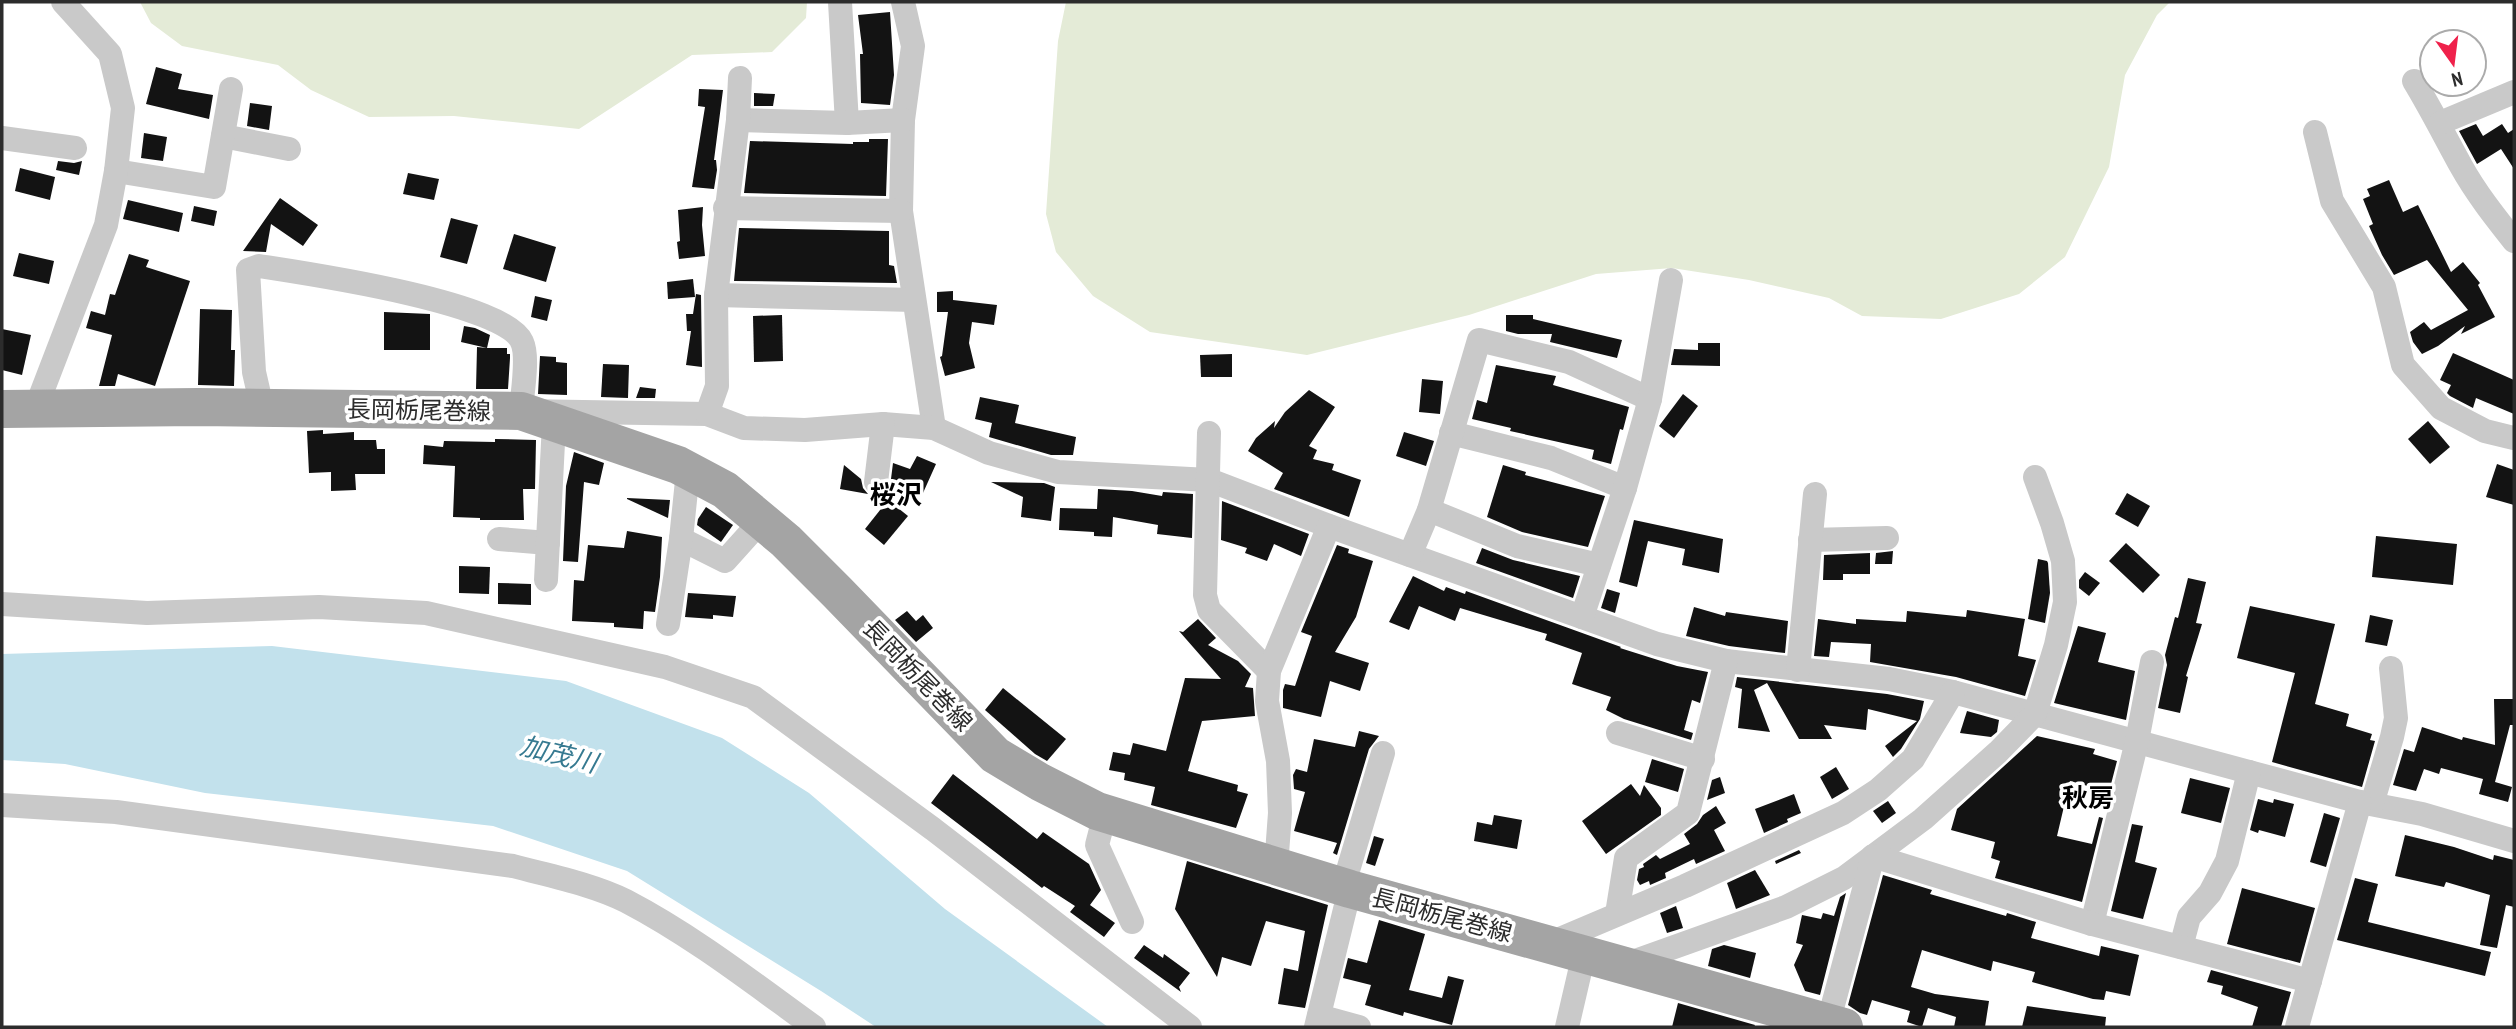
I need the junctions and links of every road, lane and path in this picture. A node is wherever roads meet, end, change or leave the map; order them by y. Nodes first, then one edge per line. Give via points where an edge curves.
1 (63, 2) edge
2 (840, 2) edge
3 (903, 2) edge
4 (740, 78) dead end
5 (2414, 81) dead end
6 (231, 89) dead end
7 (2514, 92) edge
8 (738, 120) junction
9 (903, 120) junction
10 (848, 123) junction
11 (2440, 123) junction
12 (2315, 132) dead end
13 (223, 136) junction
14 (3, 144) edge
15 (75, 148) dead end
16 (289, 149) dead end
17 (116, 171) junction
18 (725, 208) junction
19 (901, 211) junction
20 (2514, 241) edge
21 (1671, 280) dead end
22 (716, 295) junction
23 (914, 300) junction
24 (1650, 399) junction
25 (262, 407) junction
26 (18, 409) edge
27 (707, 414) junction
28 (537, 417) junction
29 (883, 425) junction
30 (934, 428) junction
31 (1209, 433) dead end
32 (1451, 433) junction
33 (2514, 438) edge
34 (688, 471) junction
35 (2035, 477) dead end
36 (1209, 480) junction
37 (876, 482) dead end
38 (1625, 488) junction
39 (1815, 494) dead end
40 (1429, 510) junction
41 (761, 521) junction
42 (1329, 526) junction
43 (1887, 538) dead end
44 (499, 539) dead end
45 (681, 539) junction
46 (1810, 540) junction
47 (548, 543) junction
48 (1410, 555) junction
49 (1599, 565) junction
50 (546, 580) dead end
51 (2, 604) edge
52 (1582, 617) junction
53 (668, 624) dead end
54 (1726, 661) junction
55 (2152, 662) dead end
56 (2391, 667) dead end
57 (1798, 670) junction
58 (1269, 671) junction
59 (1953, 692) junction
60 (2035, 714) junction
61 (1618, 733) dead end
62 (2137, 741) junction
63 (1382, 753) dead end
64 (1703, 759) junction
65 (2249, 772) junction
66 (2366, 803) junction
67 (2, 805) edge
68 (1105, 814) junction
69 (2514, 841) edge
70 (1873, 856) junction
71 (1276, 867) junction
72 (1346, 888) junction
73 (1617, 914) junction
74 (1132, 922) dead end
75 (2092, 924) junction
76 (2180, 947) junction
77 (1566, 949) junction
78 (1623, 965) junction
79 (2310, 981) junction
80 (1318, 1022) edge
81 (1833, 1026) edge
82 (814, 1027) edge
83 (1190, 1027) edge
84 (1359, 1027) edge
85 (1567, 1027) edge
86 (2297, 1027) edge

1 - 17 street via 110,54 123,108
2 - 10 street
3 - 9 street via 913,46
4 - 8 street
5 - 11 street
6 - 13 street
7 - 11 street
8 - 10 street
8 - 18 street
9 - 10 street
9 - 19 street
11 - 20 street via 2462,167
12 - 33 street via 2332,201 2384,288 2403,365 2441,408 2485,431
13 - 16 street
13 - 17 street via 214,187
14 - 15 street
17 - 26 street via 106,225
18 - 19 street
18 - 22 street
19 - 23 street
21 - 24 street
22 - 23 street
22 - 27 street via 717,386
23 - 30 street
24 - 32 street via 1569,362 1479,340
24 - 38 street
25 - 26 main road, 長岡栃尾巻線
25 - 28 main road, 長岡栃尾巻線
25 - 28 street via 254,372 248,270 259,266 362,283 469,310 511,328 523,342
27 - 28 street
27 - 29 street via 744,428
28 - 34 main road, 長岡栃尾巻線
28 - 47 street
29 - 30 street
29 - 37 street
30 - 36 street via 989,453 1058,472
31 - 36 street
32 - 38 street via 1551,458
32 - 40 street
34 - 41 main road, 長岡栃尾巻線 via 725,490
34 - 45 street
35 - 60 street via 2063,561 2065,602
36 - 42 street
36 - 58 street via 1205,595 1209,610
38 - 49 street
39 - 46 street
40 - 48 street
40 - 49 street via 1517,546
41 - 45 street via 725,561
41 - 68 main road, 長岡栃尾巻線 via 837,592 995,755
42 - 48 street
42 - 58 street
43 - 46 street
44 - 47 street
45 - 53 street
46 - 57 street
47 - 50 street
48 - 52 street
49 - 52 street
51 - 83 street via 147,613 319,607 426,613 665,667 753,697 933,828
52 - 54 street via 1657,644
54 - 57 street
54 - 64 street
55 - 62 street
56 - 66 street via 2396,718
57 - 59 street
58 - 71 street via 1267,701 1278,761 1280,813
59 - 60 street
59 - 73 street via 1913,759 1866,798 1843,813
60 - 62 street
60 - 70 street via 1923,819
61 - 64 street
62 - 65 street
62 - 75 street
63 - 72 street
64 - 73 street via 1688,813 1626,858
65 - 66 street
65 - 76 street via 2227,861 2210,893 2189,917
66 - 69 street
66 - 79 street
67 - 82 street via 116,812 513,866 565,880 624,900
68 - 71 main road, 長岡栃尾巻線
68 - 74 street via 1097,845
70 - 75 street
70 - 78 street via 1844,878 1786,907
70 - 81 street
71 - 72 main road, 長岡栃尾巻線
72 - 77 main road, 長岡栃尾巻線
72 - 80 street
73 - 77 street
75 - 76 street
76 - 79 street
77 - 78 main road, 長岡栃尾巻線
77 - 85 street
78 - 81 main road, 長岡栃尾巻線
79 - 86 street
80 - 84 street

